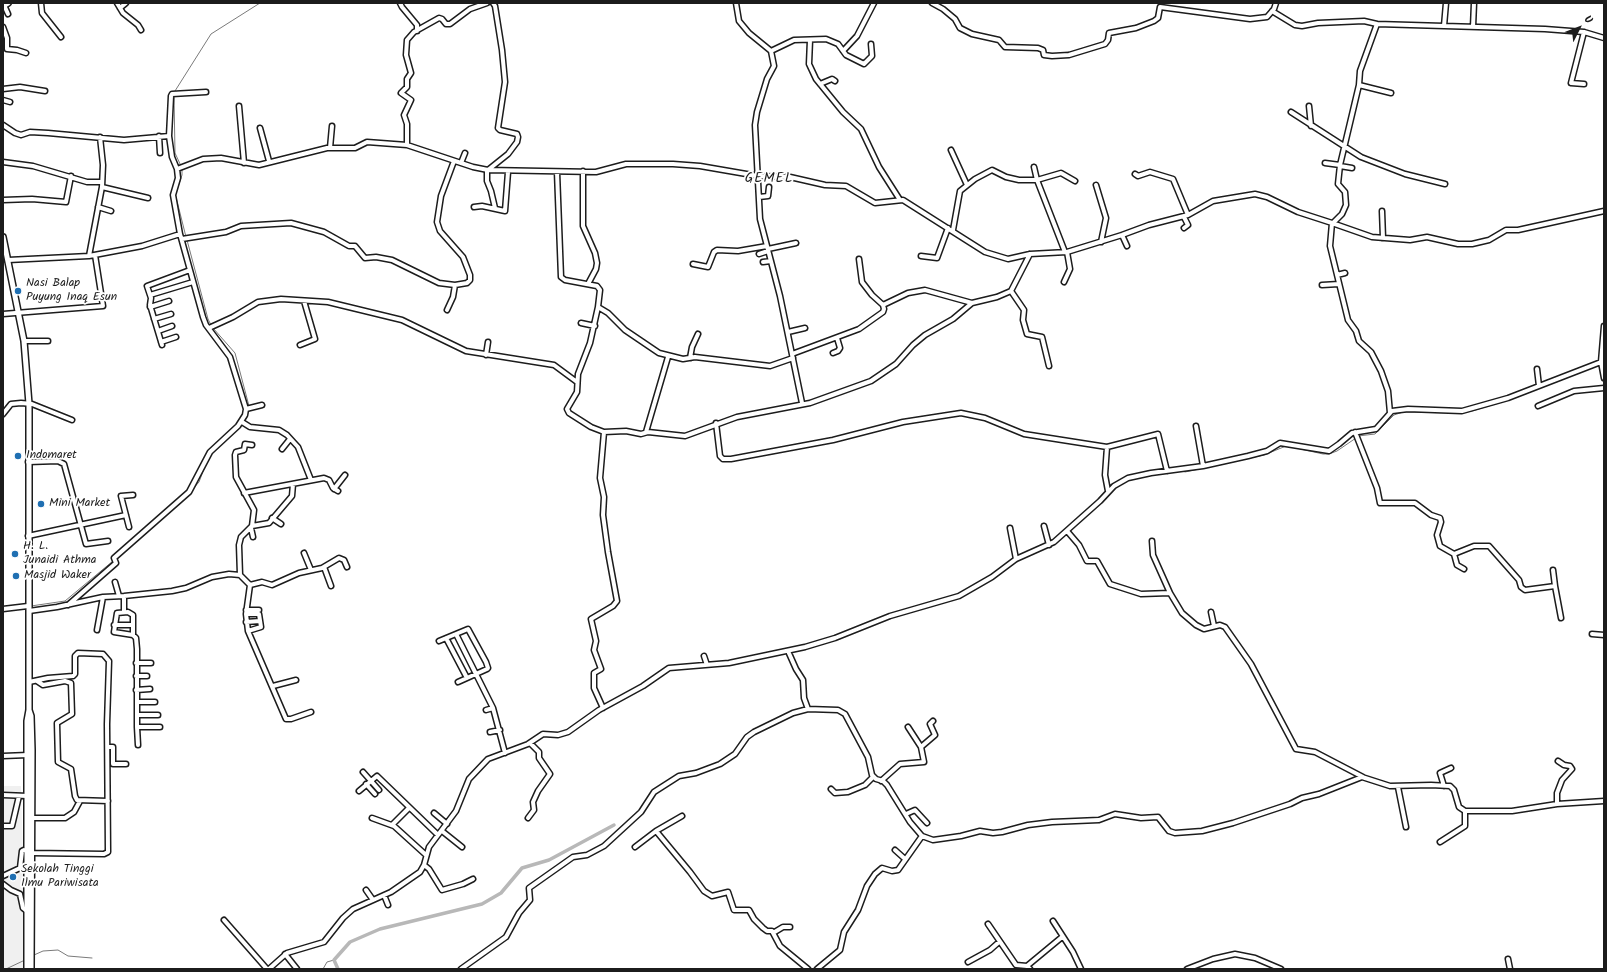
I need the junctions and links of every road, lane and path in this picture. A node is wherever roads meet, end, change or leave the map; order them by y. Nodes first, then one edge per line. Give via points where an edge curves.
1 (41, 3) edge
2 (117, 3) edge
3 (126, 3) edge
4 (400, 3) edge
5 (487, 3) edge
6 (494, 3) edge
7 (736, 3) edge
8 (874, 3) edge
9 (932, 3) edge
10 (1276, 3) edge
11 (1446, 3) edge
12 (1474, 3) edge
13 (5, 5) edge
14 (120, 8) junction
15 (1272, 11) junction
16 (8, 14) dead end
17 (1377, 24) junction
18 (1444, 26) junction
19 (3, 27) edge
20 (1473, 27) junction
21 (141, 30) dead end
22 (417, 31) junction
23 (1584, 32) junction
24 (61, 37) dead end
25 (1604, 38) edge
26 (810, 40) junction
27 (871, 44) dead end
28 (771, 51) junction
29 (843, 51) junction
30 (26, 53) dead end
31 (835, 81) dead end
32 (820, 84) junction
33 (1584, 84) dead end
34 (1359, 86) junction
35 (3, 89) edge
36 (45, 91) dead end
37 (206, 92) dead end
38 (1392, 93) dead end
39 (3, 100) edge
40 (10, 102) dead end
41 (239, 106) dead end
42 (1309, 106) dead end
43 (1290, 113) dead end
44 (3, 125) edge
45 (332, 126) dead end
46 (1311, 127) junction
47 (260, 128) dead end
48 (159, 136) junction
49 (169, 136) junction
50 (100, 137) junction
51 (407, 145) junction
52 (330, 148) junction
53 (1345, 148) junction
54 (951, 150) dead end
55 (160, 153) dead end
56 (465, 153) dead end
57 (268, 161) junction
58 (454, 161) junction
59 (3, 162) edge
60 (244, 163) junction
61 (461, 163) junction
62 (1325, 163) dead end
63 (1340, 165) junction
64 (1034, 167) dead end
65 (179, 168) junction
66 (1352, 168) dead end
67 (487, 170) junction
68 (583, 171) junction
69 (508, 172) junction
70 (557, 172) junction
71 (1136, 174) dead end
72 (71, 176) junction
73 (758, 176) junction
74 (1037, 180) junction
75 (1075, 181) dead end
76 (102, 182) junction
77 (1445, 184) dead end
78 (968, 185) junction
79 (1096, 185) dead end
80 (102, 187) junction
81 (769, 187) dead end
82 (759, 197) junction
83 (148, 198) dead end
84 (3, 200) edge
85 (900, 200) junction
86 (98, 207) junction
87 (474, 207) dead end
88 (495, 208) junction
89 (111, 211) dead end
90 (1382, 211) dead end
91 (1604, 211) edge
92 (1186, 216) junction
93 (1333, 223) junction
94 (948, 228) junction
95 (1184, 228) dead end
96 (953, 230) junction
97 (1122, 235) junction
98 (3, 237) edge
99 (183, 237) junction
100 (1383, 238) junction
101 (796, 242) dead end
102 (1101, 242) junction
103 (1127, 246) dead end
104 (768, 249) junction
105 (1066, 252) junction
106 (759, 254) dead end
107 (1030, 254) junction
108 (95, 255) junction
109 (90, 256) junction
110 (921, 256) dead end
111 (859, 259) dead end
112 (8, 260) junction
113 (771, 261) junction
114 (763, 262) dead end
115 (692, 264) dead end
116 (190, 270) junction
117 (1345, 273) dead end
118 (1337, 275) junction
119 (193, 282) junction
120 (1064, 282) dead end
121 (588, 284) junction
122 (1339, 284) junction
123 (455, 285) junction
124 (1322, 285) dead end
125 (1011, 291) junction
126 (150, 295) junction
127 (169, 301) dead end
128 (304, 301) junction
129 (972, 303) junction
130 (883, 305) junction
131 (150, 306) junction
132 (598, 307) junction
133 (447, 310) dead end
134 (19, 313) junction
135 (3, 314) edge
136 (171, 314) dead end
137 (154, 319) junction
138 (581, 323) dead end
139 (172, 326) dead end
140 (595, 326) junction
141 (1604, 326) edge
142 (211, 327) junction
143 (805, 328) dead end
144 (158, 331) junction
145 (788, 332) junction
146 (698, 334) dead end
147 (176, 337) dead end
148 (837, 338) junction
149 (24, 341) junction
150 (48, 341) dead end
151 (488, 342) dead end
152 (300, 344) dead end
153 (833, 353) dead end
154 (486, 355) junction
155 (793, 356) junction
156 (668, 357) junction
157 (690, 358) junction
158 (1601, 363) junction
159 (1049, 366) dead end
160 (1537, 369) dead end
161 (1604, 378) edge
162 (577, 382) junction
163 (1539, 386) junction
164 (1604, 388) edge
165 (802, 403) junction
166 (28, 404) junction
167 (262, 405) dead end
168 (1538, 406) dead end
169 (248, 409) junction
170 (1390, 413) junction
171 (3, 414) edge
172 (72, 420) dead end
173 (243, 423) junction
174 (716, 423) junction
175 (1196, 426) dead end
176 (604, 432) junction
177 (646, 432) junction
178 (1356, 433) junction
179 (290, 439) junction
180 (252, 445) dead end
181 (1107, 447) junction
182 (282, 449) dead end
183 (28, 462) junction
184 (1203, 466) junction
185 (1167, 471) junction
186 (345, 475) dead end
187 (311, 480) junction
188 (292, 484) junction
189 (1108, 491) junction
190 (244, 492) junction
191 (133, 494) dead end
192 (126, 515) junction
193 (272, 518) junction
194 (281, 524) dead end
195 (80, 526) junction
196 (1044, 526) dead end
197 (129, 527) dead end
198 (252, 527) junction
199 (1010, 528) dead end
200 (1067, 531) junction
201 (28, 536) junction
202 (253, 537) dead end
203 (108, 541) dead end
204 (1152, 541) dead end
205 (1049, 545) junction
206 (304, 553) dead end
207 (1454, 554) junction
208 (1016, 559) junction
209 (347, 566) dead end
210 (324, 567) junction
211 (1464, 569) dead end
212 (311, 570) junction
213 (1552, 570) dead end
214 (240, 576) junction
215 (115, 582) dead end
216 (250, 585) junction
217 (331, 586) dead end
218 (1555, 586) junction
219 (1170, 594) junction
220 (119, 596) junction
221 (124, 596) junction
222 (103, 597) junction
223 (259, 604) dead end
224 (68, 605) junction
225 (28, 608) junction
226 (3, 609) edge
227 (124, 612) junction
228 (246, 612) junction
229 (259, 612) junction
230 (1211, 612) dead end
231 (1561, 618) dead end
232 (260, 621) junction
233 (246, 622) junction
234 (114, 625) junction
235 (133, 625) junction
236 (1214, 626) junction
237 (97, 630) dead end
238 (248, 631) junction
239 (456, 634) junction
240 (1592, 634) dead end
241 (133, 635) junction
242 (1604, 635) edge
243 (446, 638) junction
244 (439, 640) dead end
245 (788, 651) junction
246 (704, 656) dead end
247 (136, 663) junction
248 (151, 663) dead end
249 (707, 665) junction
250 (478, 674) junction
251 (136, 676) junction
252 (147, 676) dead end
253 (467, 678) junction
254 (296, 680) dead end
255 (36, 681) junction
256 (29, 682) junction
257 (458, 682) dead end
258 (273, 686) junction
259 (150, 689) dead end
260 (136, 690) junction
261 (137, 702) junction
262 (155, 702) dead end
263 (493, 708) junction
264 (603, 708) junction
265 (808, 709) junction
266 (29, 710) junction
267 (486, 710) dead end
268 (311, 712) dead end
269 (137, 715) junction
270 (158, 715) dead end
271 (933, 720) dead end
272 (137, 727) junction
273 (160, 727) dead end
274 (908, 727) dead end
275 (500, 730) junction
276 (490, 732) dead end
277 (530, 743) junction
278 (138, 745) dead end
279 (108, 747) junction
280 (920, 747) junction
281 (505, 752) junction
282 (28, 755) junction
283 (3, 756) edge
284 (1558, 761) dead end
285 (126, 764) dead end
286 (1451, 768) dead end
287 (363, 772) dead end
288 (873, 777) junction
289 (1363, 777) junction
290 (371, 781) junction
291 (881, 781) junction
292 (366, 784) junction
293 (1398, 786) junction
294 (1444, 786) junction
295 (831, 789) dead end
296 (379, 790) dead end
297 (359, 791) dead end
298 (375, 794) dead end
299 (3, 795) edge
300 (19, 796) junction
301 (28, 796) junction
302 (80, 801) junction
303 (108, 801) junction
304 (1604, 801) edge
305 (1557, 804) junction
306 (409, 808) junction
307 (1465, 811) junction
308 (434, 813) dead end
309 (906, 814) junction
310 (682, 816) dead end
311 (32, 818) junction
312 (372, 818) dead end
313 (528, 818) dead end
314 (927, 823) dead end
315 (447, 824) junction
316 (392, 825) junction
317 (3, 826) edge
318 (1406, 827) dead end
319 (442, 831) junction
320 (656, 832) junction
321 (438, 836) junction
322 (922, 836) junction
323 (1440, 842) dead end
324 (462, 847) dead end
325 (634, 847) dead end
326 (895, 850) dead end
327 (30, 853) junction
328 (426, 855) junction
329 (905, 858) junction
330 (424, 866) junction
331 (3, 877) edge
332 (474, 878) dead end
333 (3, 884) edge
334 (366, 890) dead end
335 (384, 895) junction
336 (373, 900) junction
337 (388, 905) dead end
338 (28, 912) junction
339 (224, 920) dead end
340 (1053, 921) dead end
341 (988, 924) dead end
342 (790, 927) dead end
343 (773, 933) junction
344 (1062, 937) junction
345 (999, 942) junction
346 (29, 954) junction
347 (285, 954) junction
348 (1508, 959) dead end
349 (968, 962) dead end
350 (29, 967) edge
351 (1028, 968) edge
352 (268, 969) edge
353 (297, 969) edge
354 (461, 969) edge
355 (808, 969) edge
356 (817, 969) edge
357 (1081, 969) edge
358 (1187, 969) edge
359 (1281, 969) edge
360 (1510, 969) edge

1 - 24 street via 42,13
2 - 14 street
3 - 14 street
4 - 22 street via 417,25
5 - 22 street via 470,9 450,24 439,18
6 - 67 street via 505,82 498,128 517,134 518,137 508,154
7 - 28 street via 739,21
8 - 29 street via 857,36
9 - 15 street via 944,9 960,28 972,34 999,40 1005,47 1038,48 1044,56 1069,55 1105,44 1108,33 1136,28 1154,21 1158,18 1160,7 1250,19 1267,17
10 - 15 street
11 - 18 street
12 - 20 street
13 - 16 street
14 - 21 street
15 - 17 street via 1295,25 1302,26 1364,21
17 - 18 street
17 - 34 street via 1360,71
18 - 20 street
19 - 30 street via 7,49
20 - 23 street
22 - 51 street via 407,40 406,54 411,73 407,79 407,87 401,93 411,99 404,115 407,124
23 - 25 street
23 - 33 street via 1571,83
26 - 28 street via 790,41
26 - 29 street via 831,40 840,45
26 - 32 street via 809,64
27 - 29 street via 872,56 865,64
28 - 73 street via 774,66 767,79 755,119
31 - 32 street via 832,79
32 - 85 street via 861,129 879,166
34 - 38 street
34 - 53 street
35 - 36 street via 20,87
37 - 49 street via 174,94 170,98
39 - 40 street
41 - 60 street
42 - 46 street
43 - 46 street
44 - 50 street via 21,135 30,132
45 - 52 street
46 - 53 street
47 - 57 street
48 - 49 street
48 - 50 street via 124,140
48 - 55 street
49 - 65 street via 172,157
50 - 76 street
51 - 52 street via 367,142 355,148
51 - 58 street
52 - 57 street
53 - 63 street
53 - 77 street via 1405,174
54 - 78 street
56 - 61 street
57 - 60 street via 259,165
58 - 61 street
58 - 123 street via 441,196 437,222 440,231 463,257 469,272 468,282
59 - 72 street via 33,166
60 - 65 street via 212,157
61 - 67 street
62 - 63 street
63 - 66 street
63 - 93 street via 1338,184 1346,192 1346,202 1344,210
64 - 74 street
65 - 99 street via 173,195
67 - 69 street
67 - 88 street via 487,182 492,191
68 - 70 street
68 - 73 street via 596,172 626,164 651,163 700,166
68 - 121 street via 583,226 596,253 597,263
69 - 70 street
69 - 88 street via 506,210
70 - 121 street via 561,276 565,280
71 - 92 street via 1138,176 1150,172 1173,179
72 - 76 street via 87,182
72 - 84 street via 66,202
73 - 82 street
73 - 85 street via 790,177 825,185 846,186 877,203
74 - 75 street via 1062,173
74 - 78 street via 1019,180 990,170
74 - 105 street
76 - 80 street
78 - 96 street via 959,193
79 - 102 street via 1106,218
80 - 83 street
80 - 86 street
81 - 82 street via 768,196
82 - 104 street via 762,230
85 - 94 street
86 - 89 street
86 - 109 street
87 - 88 street
90 - 100 street
91 - 100 street via 1509,230 1489,240 1472,244 1458,244 1426,237 1410,240
92 - 93 street via 1212,201 1255,194 1302,214
92 - 95 street via 1188,225
92 - 97 street via 1149,224
93 - 100 street via 1359,234
93 - 118 street via 1330,244
94 - 96 street
94 - 110 street via 937,258
96 - 107 street via 985,252 997,257 1012,259
97 - 102 street
97 - 103 street
98 - 112 main road
99 - 108 street
99 - 116 street
99 - 123 street via 226,232 237,226 291,223 324,232 349,246 356,246 364,258 392,260 437,283
101 - 104 street
102 - 105 street
104 - 106 street
104 - 113 street
104 - 115 street via 717,250 708,267
105 - 107 street
105 - 120 street via 1070,269
107 - 125 street
108 - 109 street
108 - 134 street via 103,306
109 - 112 street
111 - 130 street via 862,282
112 - 134 main road
113 - 114 street
113 - 145 street
116 - 119 street
116 - 126 street via 148,284
117 - 118 street
118 - 122 street
119 - 126 street
119 - 142 street via 203,317
121 - 132 street via 599,288
122 - 124 street
122 - 170 street via 1349,322 1361,344 1371,352 1381,371 1388,391
123 - 133 street
125 - 129 street
125 - 159 street via 1024,310 1023,320 1027,334 1042,337
126 - 131 street
127 - 131 street
128 - 142 street via 281,299 258,302
128 - 152 street via 315,339
128 - 154 street via 335,303 390,316 466,351
129 - 130 street via 925,290 908,293
129 - 165 street via 953,319 925,335 896,364 874,380
130 - 148 street via 883,312 870,322
131 - 137 street
132 - 140 street
132 - 156 street via 627,331
134 - 135 street
134 - 149 main road
136 - 137 street
137 - 144 street
138 - 140 street
139 - 144 street
140 - 162 street via 578,372
141 - 158 street
142 - 169 street via 230,357
143 - 145 street
144 - 147 street via 161,343
145 - 155 street
146 - 157 street
148 - 153 street via 840,348
148 - 155 street
149 - 150 street
149 - 166 main road
151 - 154 street
154 - 162 street via 554,364
155 - 157 street via 770,366
155 - 165 street
156 - 157 street
156 - 177 street
158 - 161 street
158 - 163 street
160 - 163 street
162 - 176 street via 577,392 568,405 568,411 591,427
163 - 170 street via 1462,411 1408,409 1394,410
164 - 168 street via 1574,391
165 - 174 street
166 - 171 street via 13,404
166 - 172 street
166 - 183 main road
167 - 169 street
169 - 173 street
170 - 178 street via 1376,429
173 - 179 street via 250,427 279,430
173 - 224 street via 210,452 189,492
174 - 177 street via 685,436
174 - 181 street via 719,454 727,459 820,443 903,422 961,413 985,418 1024,434
175 - 184 street
176 - 177 street
176 - 264 street via 600,478 608,552 617,602 591,619 596,641 594,650 601,669 594,674 594,688
178 - 184 street via 1329,451 1280,443 1267,451
178 - 207 street via 1377,488 1380,503 1415,503 1439,518 1441,522 1437,535 1440,546
179 - 182 street
179 - 187 street via 300,450
180 - 190 street via 245,444 244,450 235,453 236,477
181 - 185 street via 1158,434
181 - 189 street via 1105,475
183 - 195 street via 58,461 64,464
183 - 201 main road
184 - 185 street
185 - 189 street via 1128,478
186 - 187 street via 336,490 328,479
187 - 188 street
188 - 190 street
188 - 193 street via 292,496
189 - 200 street
190 - 198 street via 254,510
191 - 192 street via 121,496
192 - 195 street
192 - 197 street
193 - 194 street
193 - 198 street via 268,524
195 - 201 street
195 - 203 street via 86,544
196 - 205 street
198 - 202 street
198 - 214 street via 239,542
199 - 208 street
200 - 205 street
200 - 219 street via 1079,545 1087,561 1096,561 1110,584 1141,594
201 - 225 main road
204 - 219 street via 1153,555
205 - 208 street
206 - 212 street
207 - 211 street via 1458,566
207 - 218 street via 1474,546 1489,546 1519,580 1523,589
208 - 245 street via 992,577 959,596 890,616 835,638
209 - 210 street via 340,557
210 - 212 street
210 - 217 street
212 - 216 street via 270,585 262,582
213 - 218 street
214 - 216 street
214 - 221 street via 217,576 175,590
215 - 220 street
216 - 228 street
218 - 231 street
219 - 236 street via 1182,613 1196,625 1204,629
220 - 221 street
220 - 222 street
221 - 227 street
222 - 224 street
222 - 237 street
223 - 229 street
224 - 225 street
225 - 226 street
225 - 256 main road
227 - 234 street via 116,613
227 - 235 street via 132,614
228 - 229 street
228 - 233 street
229 - 232 street
230 - 236 street
232 - 233 street
232 - 238 street via 261,628
233 - 238 street
234 - 235 street
234 - 241 street via 114,632
235 - 241 street
236 - 289 street via 1225,627 1243,651 1296,749 1315,752
238 - 258 street
239 - 243 street
239 - 250 street
239 - 250 street via 468,630 486,662 488,669
240 - 242 street
241 - 247 street via 136,641
243 - 244 street
243 - 253 street
245 - 249 street
245 - 265 street via 803,680 804,698
246 - 249 street
247 - 248 street
247 - 251 street
249 - 264 street via 669,668
250 - 253 street
250 - 263 street
251 - 252 street
251 - 260 street
253 - 257 street
254 - 258 street
255 - 256 street
255 - 279 street via 74,676 75,656 78,653 105,656 110,664
255 - 302 street via 43,685 65,681 71,684 72,714 57,723 58,762 71,769 75,796
256 - 266 main road
258 - 268 street via 286,720
259 - 260 street
260 - 261 street
261 - 262 street
261 - 269 street
263 - 267 street
263 - 275 street
264 - 277 street via 564,734 543,734
265 - 288 street via 838,710 845,714 868,757
265 - 354 street via 793,713 754,732 747,737 735,754 720,764 696,773 678,776 654,792 641,812 604,846 587,855 573,857 529,888 530,900 506,937
266 - 282 main road
266 - 311 main road via 32,719
269 - 270 street
269 - 272 street
271 - 280 street via 930,724 935,735
272 - 273 street
272 - 278 street
274 - 280 street
275 - 276 street
275 - 281 street
277 - 281 street
277 - 313 street via 539,752 539,758 550,774 532,802 534,810
279 - 285 street via 113,747 113,764
279 - 303 street
280 - 291 street via 924,762 900,764
281 - 315 street via 488,759 471,776 456,811
282 - 283 street
282 - 301 main road
284 - 305 street via 1572,769 1558,789
286 - 294 street via 1440,773
287 - 290 street
288 - 291 street
288 - 295 street via 865,785 848,792 835,793
289 - 293 street via 1381,785
289 - 322 street via 1236,822 1202,831 1175,833 1168,831 1157,816 1141,818 1116,814 1099,820 1052,822 996,833 980,831 933,840
290 - 292 street
290 - 296 street
290 - 306 street via 377,776
291 - 309 street via 887,785
292 - 297 street
292 - 298 street
293 - 294 street
293 - 318 street
294 - 307 street via 1453,789 1459,806
299 - 300 street
300 - 301 street
300 - 317 street via 12,826
301 - 327 main road
302 - 303 street
302 - 311 street via 74,812 65,818
303 - 327 street via 107,853
304 - 305 street
305 - 307 street via 1512,811
306 - 316 street
306 - 321 street
307 - 323 street via 1466,826
308 - 315 street
309 - 314 street via 915,810
309 - 322 street
310 - 320 street
311 - 327 main road
312 - 316 street
315 - 319 street
316 - 328 street
319 - 321 street
319 - 324 street
320 - 325 street
320 - 343 street via 704,892 712,896 728,892 734,910 747,909 767,932
321 - 328 street
322 - 329 street
326 - 329 street
327 - 331 street via 22,851 20,868
327 - 338 main road
327 - 346 main road
328 - 330 street
329 - 356 street via 897,871 882,868 875,874 844,932 840,950
330 - 332 street via 429,869 442,890
330 - 335 street via 418,873
333 - 338 street via 20,894 23,908
334 - 336 street
335 - 336 street
335 - 337 street
336 - 347 street via 347,914 324,942
338 - 346 main road
339 - 352 street
340 - 344 street
341 - 345 street
342 - 343 street via 783,927
343 - 355 street via 780,946
344 - 351 street
344 - 357 street
345 - 349 street
345 - 351 street via 1016,965
346 - 350 main road
347 - 352 street
347 - 353 street
348 - 360 street
358 - 359 street via 1234,954 1248,956

